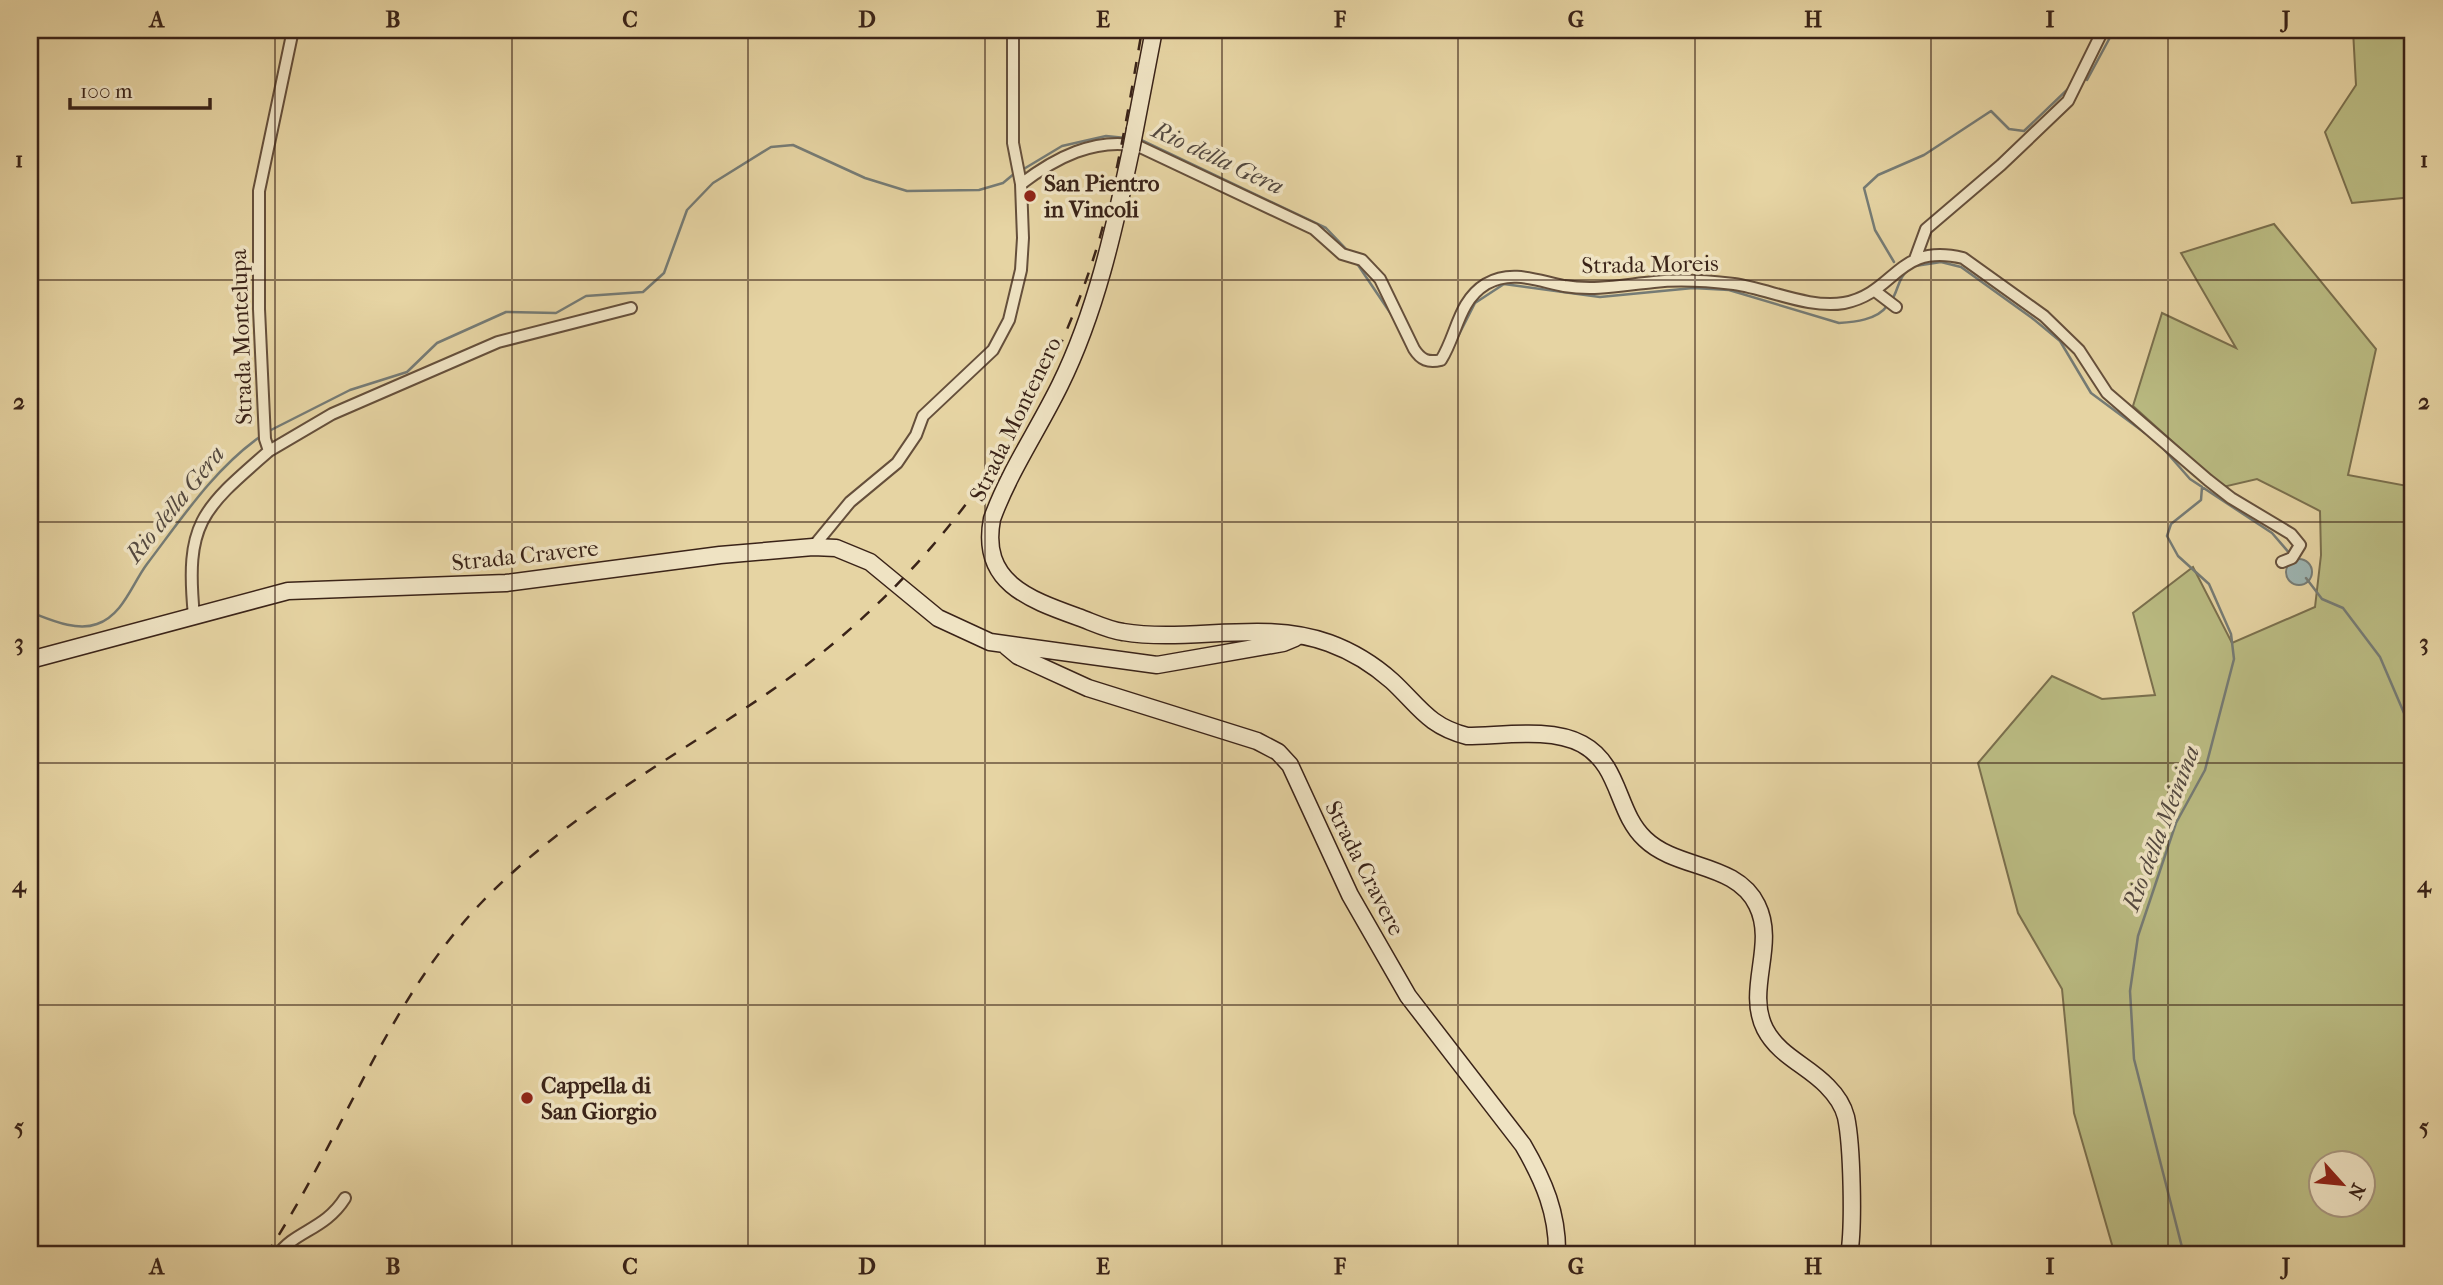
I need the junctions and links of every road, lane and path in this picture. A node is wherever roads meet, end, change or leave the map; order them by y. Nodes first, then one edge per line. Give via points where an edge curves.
1 (293, 30) edge
2 (1013, 30) edge
3 (1154, 30) edge
4 (2103, 30) edge
5 (1018, 176) junction
6 (1915, 258) junction
7 (1875, 291) junction
8 (1896, 307) dead end
9 (631, 308) dead end
10 (269, 451) junction
11 (813, 547) junction
12 (2282, 562) dead end
13 (194, 616) junction
14 (1300, 635) junction
15 (1005, 644) junction
16 (30, 660) edge
17 (345, 1198) dead end
18 (278, 1255) edge
19 (1557, 1255) edge
20 (1849, 1255) edge

1 - 10 street, Strada Montelupa via 259,191 264,424
2 - 5 street via 1013,143
3 - 14 street, Strada Montenero, bridge via 1114,232 1094,297 1061,384 997,503 989,534 991,556 1000,572 1033,601 1121,632
4 - 6 street via 2068,101 1926,229
5 - 7 street, Strada Moreis via 1086,149 1111,143 1138,146 1314,229 1354,258 1380,279 1419,358 1430,362 1441,360 1449,348 1458,316 1469,299 1485,284 1501,278 1519,276 1600,289 1688,280 1752,287 1830,304
5 - 11 street via 1021,270 1003,334 993,350 923,416 897,463 850,502
6 - 7 street
6 - 12 street via 1962,258 2043,316 2079,350 2114,400 2231,498 2291,534 2300,545 2292,558
7 - 8 street
9 - 10 street via 498,342 332,414
10 - 13 street, Strada Montelupa via 225,489 193,540 190,579
11 - 13 street, Strada Cravere via 506,583 288,591
11 - 15 street, Strada Cravere via 836,548 870,562 938,618 978,638
13 - 16 street, Strada Cravere
14 - 15 street, Strada Cravere via 1283,643 1157,665
14 - 20 street, Strada Montenero via 1357,656 1393,682 1426,718 1453,733 1540,736 1580,743 1607,766 1630,818 1646,840 1676,858 1731,878 1747,890 1763,920 1766,939 1758,990 1765,1028 1780,1050 1835,1095 1846,1118
15 - 19 street, Strada Cravere via 1018,656 1088,688 1257,741 1290,765 1350,895 1408,996 1518,1137 1537,1169 1551,1201
17 - 18 street via 323,1224

